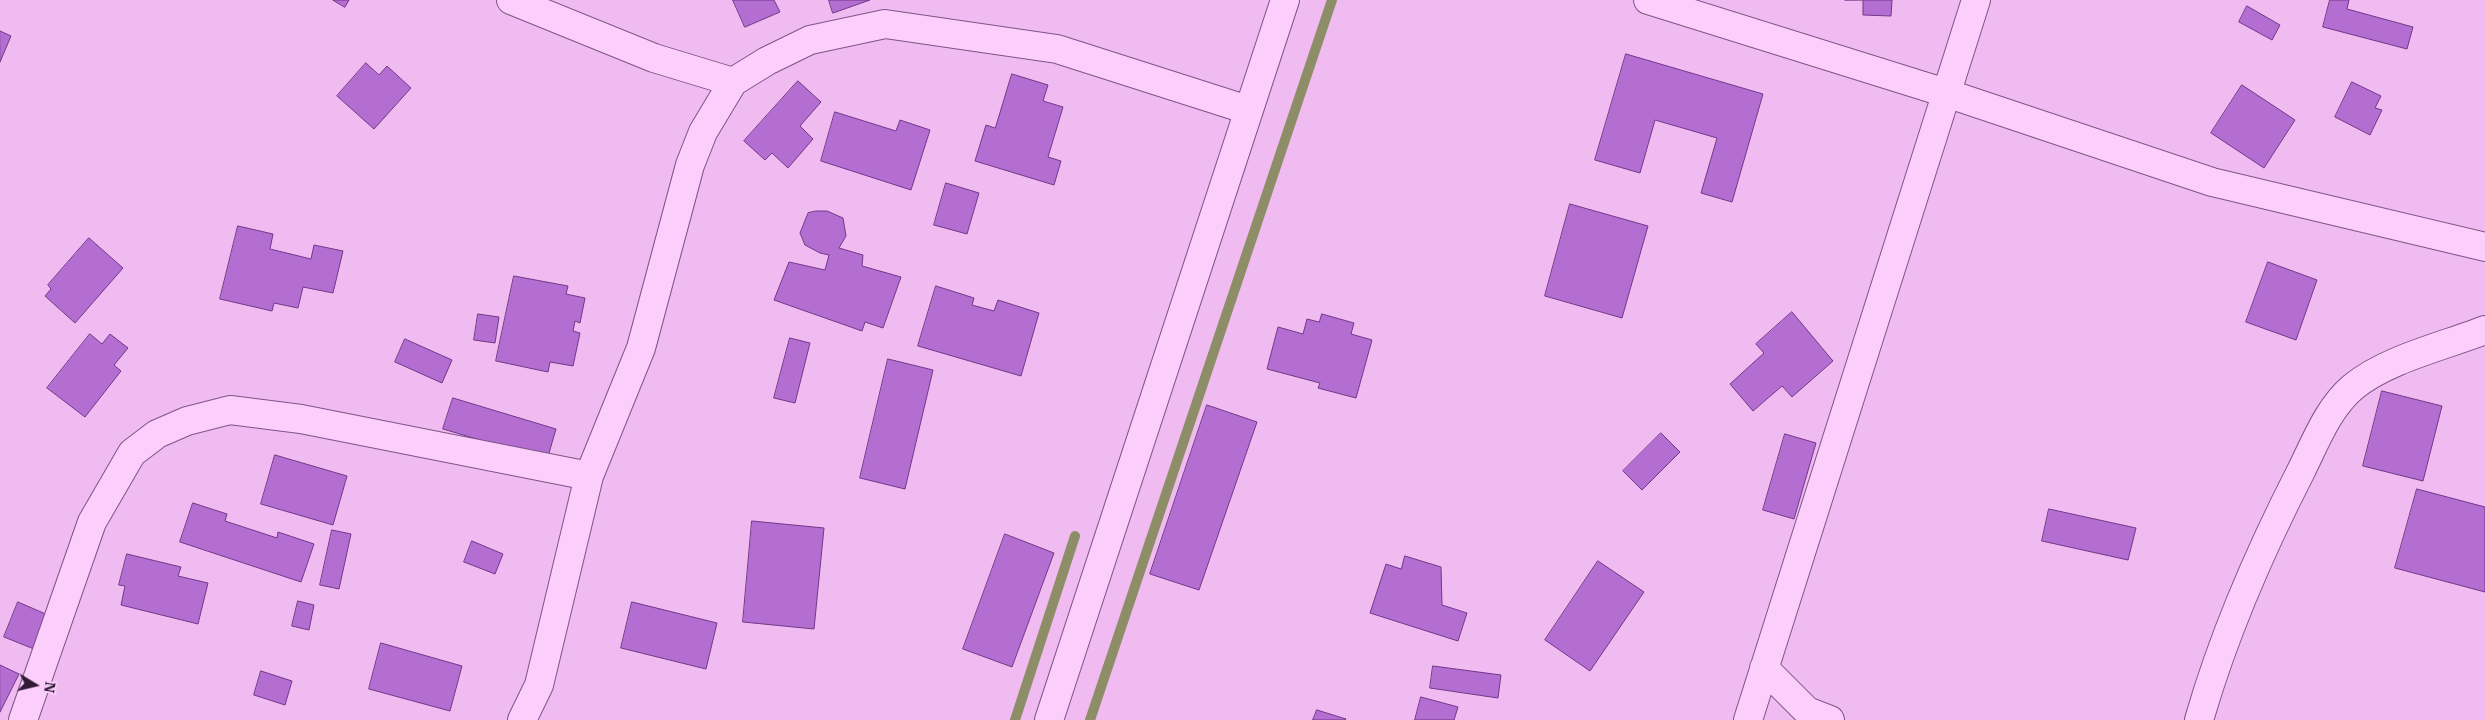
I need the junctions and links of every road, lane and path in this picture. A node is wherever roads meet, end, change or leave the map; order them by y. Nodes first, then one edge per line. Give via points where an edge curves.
1 (510, 0) edge
2 (1285, 0) edge
3 (1648, 0) edge
4 (1976, 0) edge
5 (733, 82) junction
6 (1946, 93) junction
7 (1248, 110) junction
8 (2485, 246) edge
9 (2485, 330) edge
10 (589, 476) junction
11 (1764, 668) junction
12 (23, 720) edge
13 (522, 720) edge
14 (1049, 720) edge
15 (1748, 720) edge
16 (1830, 720) edge
17 (2199, 720) edge

1 - 5 street via 654,58
2 - 7 street
3 - 6 street
4 - 6 street
5 - 7 street via 810,40 885,24 1057,49
5 - 10 street via 703,132 690,165 641,348
6 - 8 street via 2212,182
6 - 11 street
7 - 14 street
9 - 17 street via 2376,372 2352,388 2335,408 2260,552
10 - 12 street via 301,419 230,410 187,420 156,434 132,453 92,522
10 - 13 street via 539,685
11 - 15 street
11 - 16 street via 1807,711

